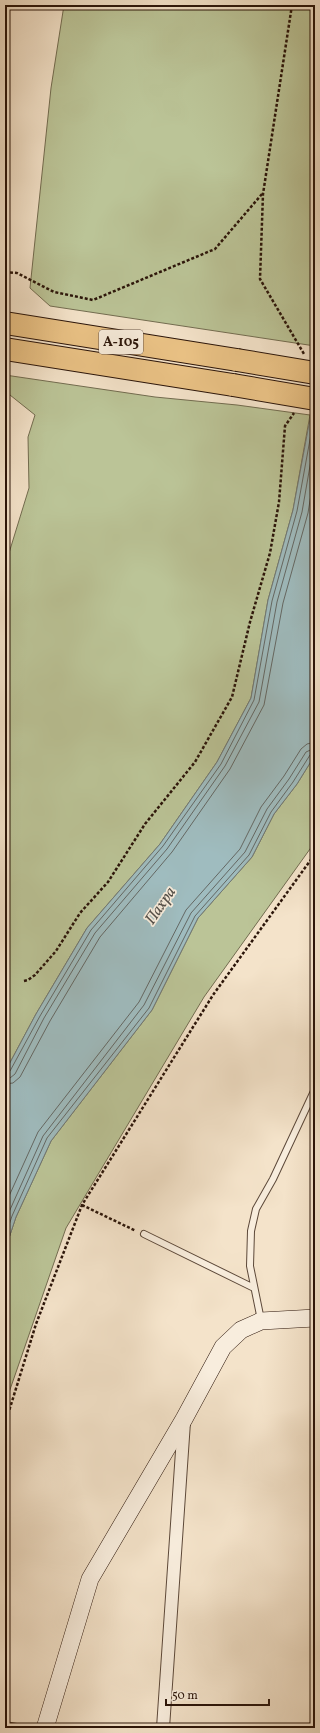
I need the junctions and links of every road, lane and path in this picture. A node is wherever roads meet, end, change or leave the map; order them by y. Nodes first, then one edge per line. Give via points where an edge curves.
1 (292, 5) edge
2 (263, 194) junction
3 (5, 272) edge
4 (5, 323) edge
5 (5, 348) edge
6 (310, 366) edge
7 (306, 403) edge
8 (315, 854) edge
9 (24, 981) dead end
10 (315, 1089) edge
11 (82, 1205) junction
12 (144, 1234) joint
13 (254, 1288) junction
14 (315, 1318) edge
15 (261, 1321) junction
16 (184, 1419) junction
17 (5, 1424) edge
18 (5, 1725) edge
19 (22, 1728) edge
20 (45, 1728) edge
21 (163, 1728) edge

1 - 2 path
2 - 3 path via 214,249 93,300 54,292 17,273
2 - 6 path via 260,279
4 - 6 highway, А-105, bridge via 237,360
5 - 7 highway, А-105, bridge via 233,385
7 - 9 path via 285,426 279,502 270,553 232,697 195,762 145,824 108,882 80,913 56,951 35,975
8 - 11 path via 213,995
10 - 13 lane via 273,1179 256,1209 250,1266
11 - 12 path
11 - 17 path via 36,1324
12 - 13 lane
13 - 15 lane
14 - 15 street
15 - 16 street via 241,1330 223,1347
16 - 20 street via 90,1579
16 - 21 street
18 - 19 lane

